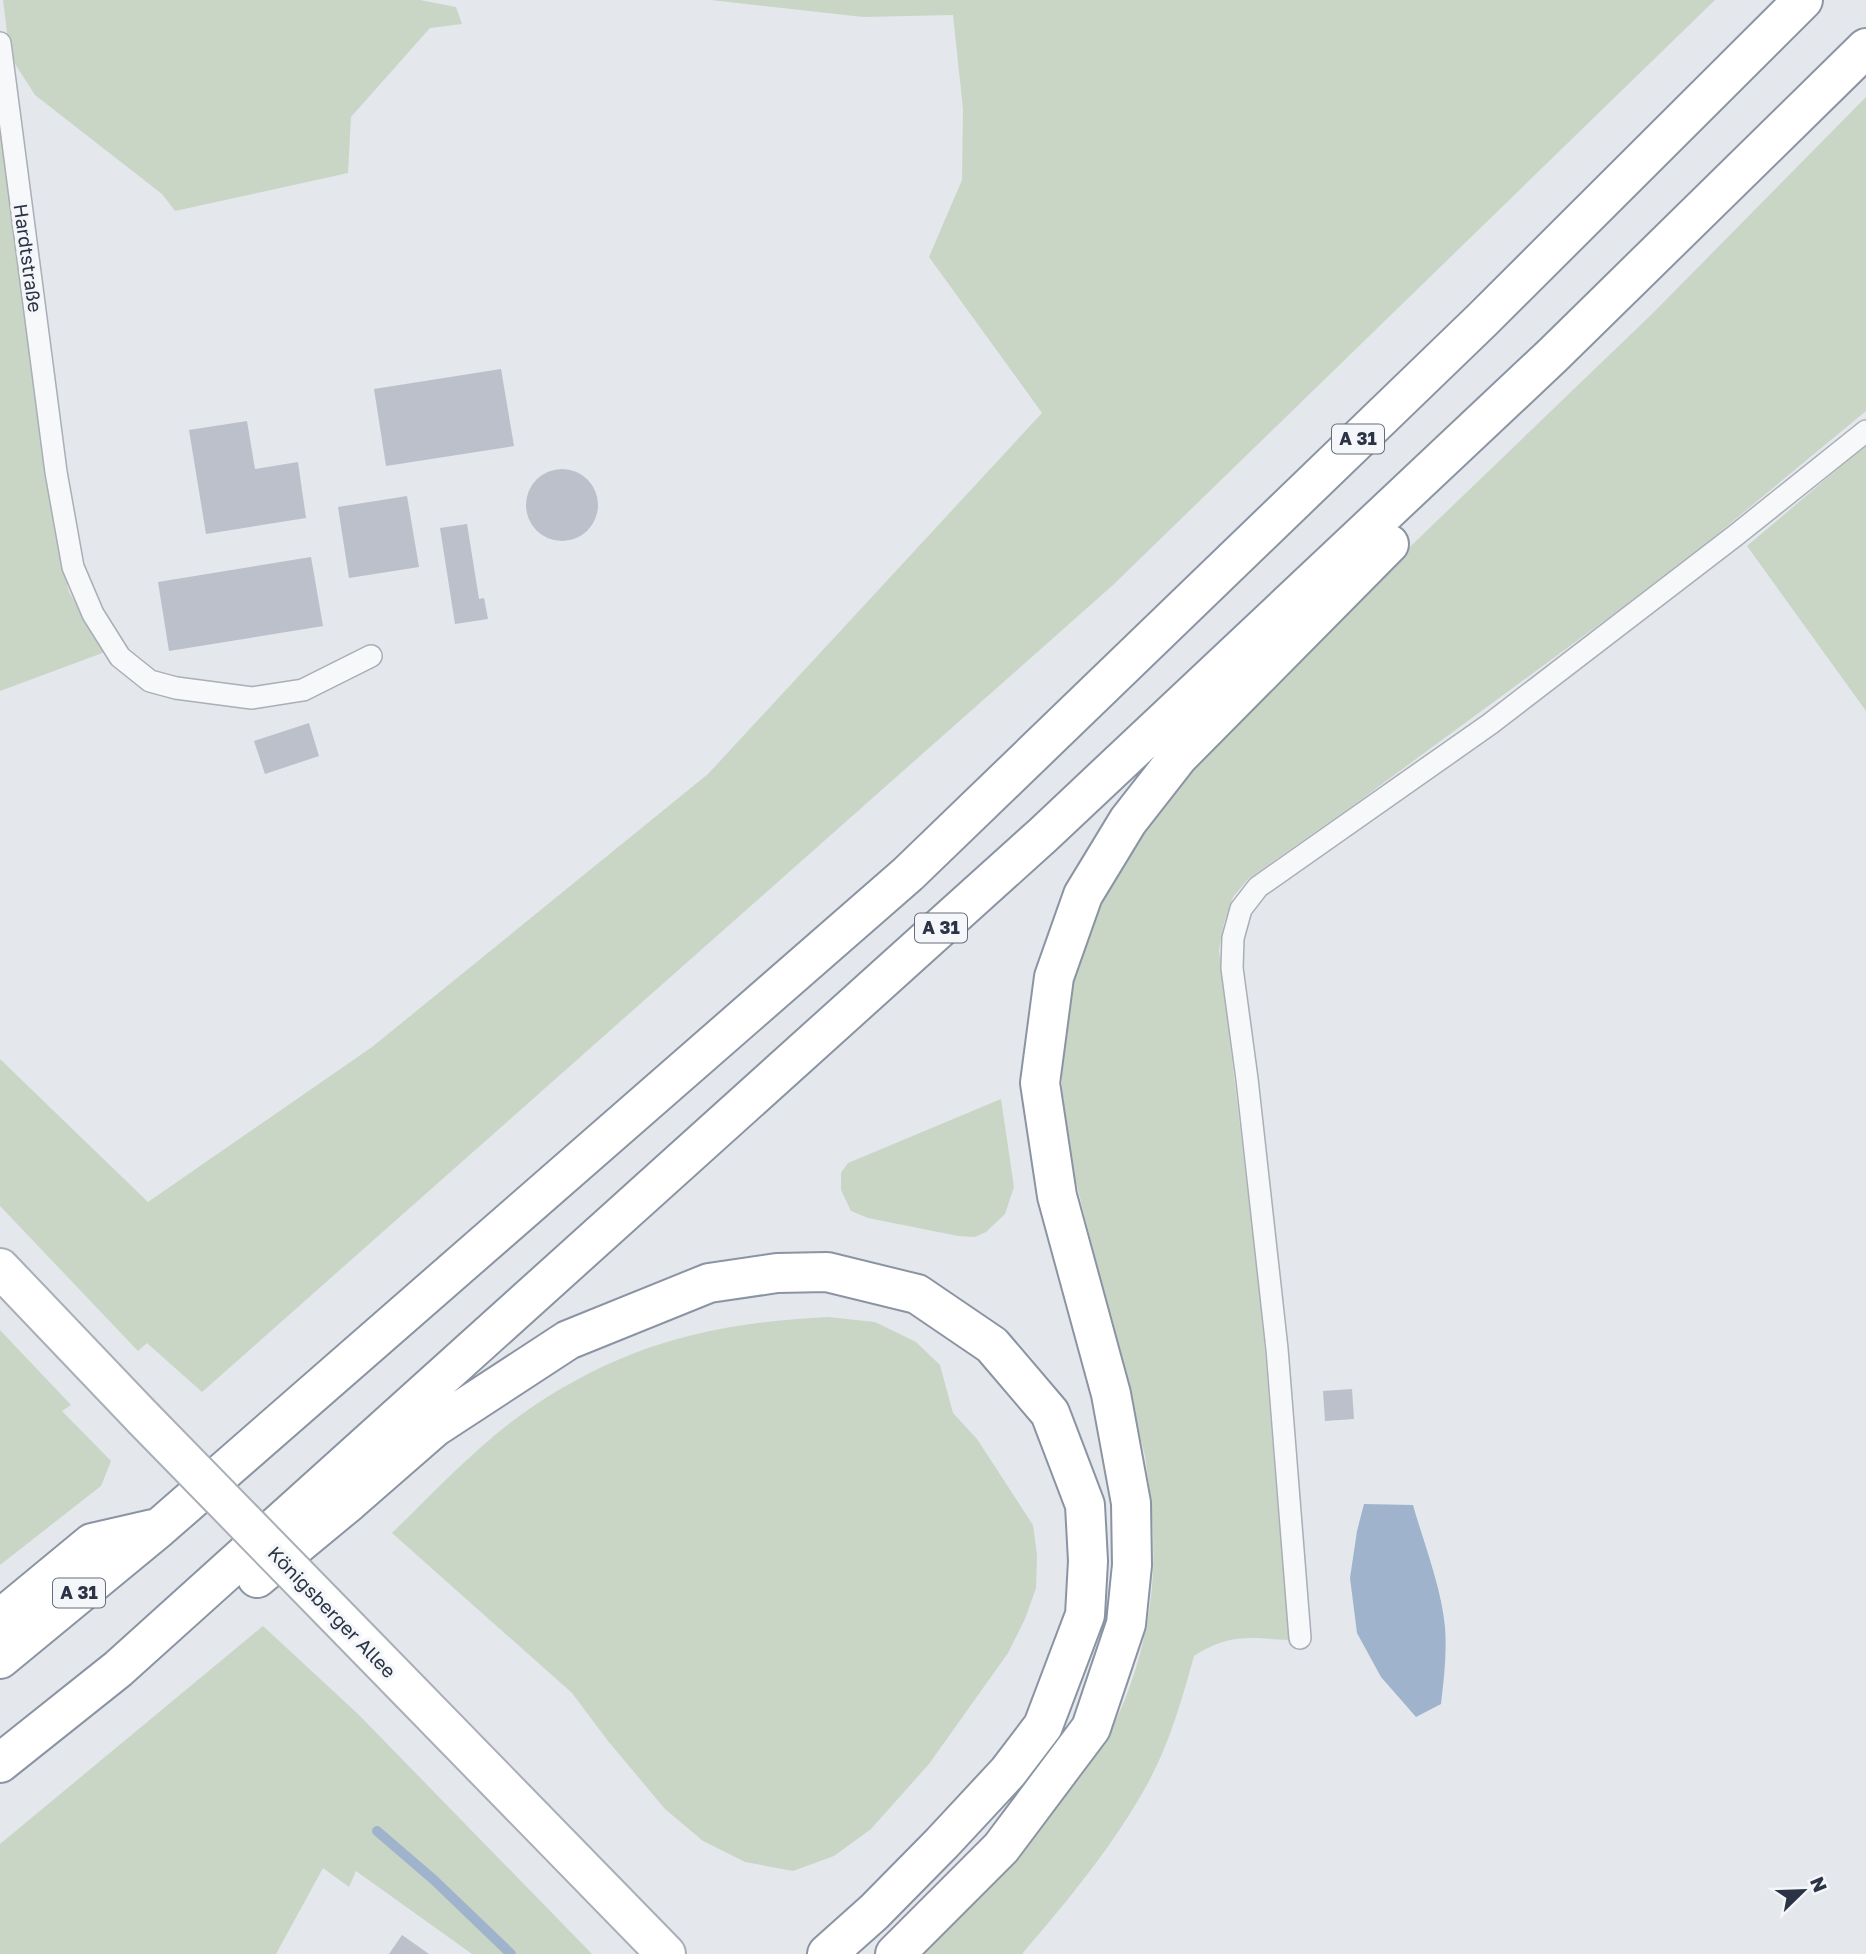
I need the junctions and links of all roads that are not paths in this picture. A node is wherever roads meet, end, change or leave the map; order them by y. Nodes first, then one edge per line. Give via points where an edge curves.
1 (1803, 0) edge
2 (0, 43) edge
3 (1866, 48) edge
4 (1553, 355) junction
5 (1866, 431) edge
6 (370, 656) dead end
7 (0, 1268) edge
8 (159, 1528) junction
9 (0, 1619) edge
10 (1300, 1638) dead end
11 (0, 1659) edge
12 (118, 1670) junction
13 (0, 1763) edge
14 (666, 1954) edge
15 (827, 1954) edge
16 (895, 1954) edge

1 - 8 main road, A 31 via 1482,320 908,874
2 - 6 lane, Hardtstraße via 56,472 73,567 93,614 120,657 150,681 176,688 252,698 303,690
3 - 4 main road, A 31
4 - 12 main road, A 31 via 1043,835
4 - 16 main road via 1408,524 1178,757 1128,821 1083,895 1054,977 1040,1083 1057,1196 1111,1394 1131,1503 1132,1565 1126,1624 1091,1728 1000,1848
5 - 10 lane via 1490,724 1258,887 1241,909 1231,968 1278,1349
7 - 14 main road, Königsberger Allee, bridge
8 - 9 main road via 92,1543
8 - 11 main road, A 31
12 - 13 main road, A 31
12 - 15 main road via 219,1609 435,1427 568,1340 709,1283 764,1275 827,1272 917,1294 992,1345 1050,1413 1086,1505 1085,1615 1044,1726 942,1843

